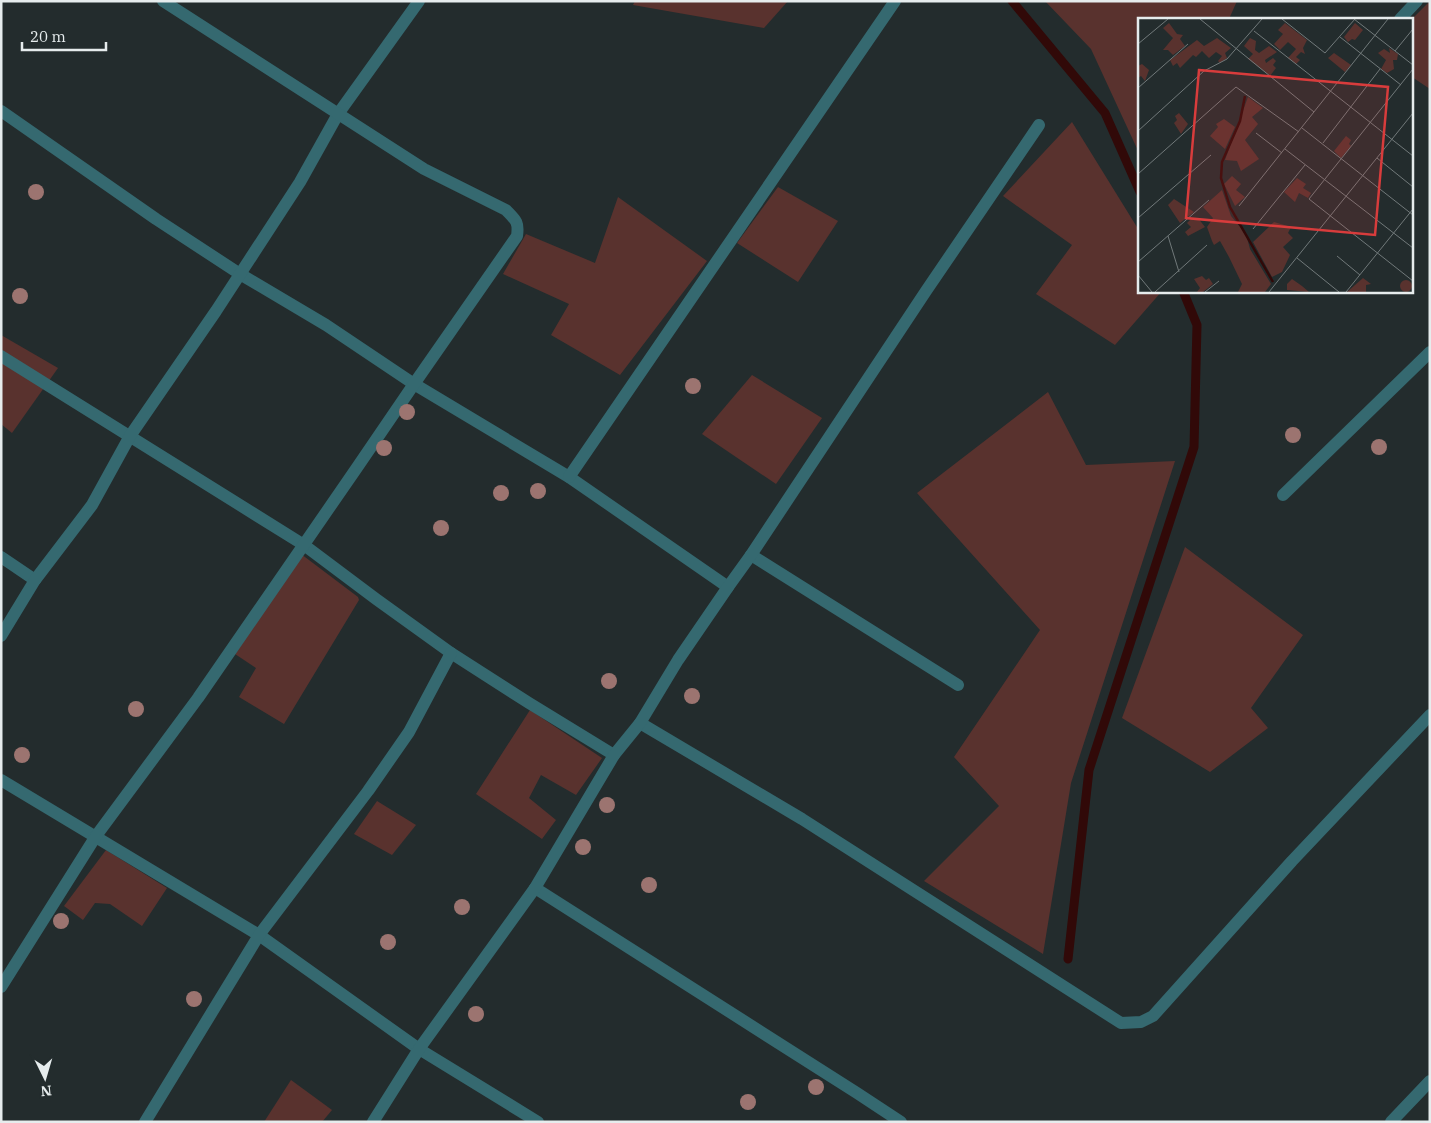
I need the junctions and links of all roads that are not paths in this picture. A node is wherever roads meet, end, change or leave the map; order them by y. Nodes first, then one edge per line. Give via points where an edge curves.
1 (163, 1) edge
2 (419, 1) edge
3 (895, 1) edge
4 (1417, 1) edge
5 (1401, 18) edge
6 (1, 111) edge
7 (338, 114) junction
8 (1039, 125) dead end
9 (240, 274) junction
10 (1430, 352) edge
11 (1, 356) edge
12 (414, 384) junction
13 (130, 436) junction
14 (569, 477) junction
15 (1283, 495) dead end
16 (304, 545) junction
17 (751, 555) junction
18 (1, 557) edge
19 (35, 580) junction
20 (728, 587) junction
21 (1, 636) edge
22 (451, 653) junction
23 (958, 685) dead end
24 (1430, 715) edge
25 (640, 723) junction
26 (614, 755) junction
27 (1, 780) edge
28 (96, 836) junction
29 (535, 888) junction
30 (260, 935) junction
31 (1, 987) edge
32 (420, 1050) junction
33 (1430, 1081) edge
34 (145, 1122) edge
35 (373, 1122) edge
36 (538, 1122) edge
37 (901, 1122) edge
38 (1391, 1122) edge

1 - 7 street
2 - 7 street
3 - 14 street
4 - 5 street
6 - 9 street
7 - 9 street via 300,182
7 - 12 street via 424,169 506,210 516,220 517,236
8 - 17 street
9 - 12 street via 326,325
9 - 13 street
10 - 15 street
11 - 13 street
12 - 14 street
12 - 16 street
13 - 16 street
13 - 19 street via 92,504
14 - 20 street
16 - 22 street
16 - 28 street via 198,698
17 - 20 street
17 - 23 street
18 - 19 street
19 - 21 street
20 - 25 street
22 - 26 street
22 - 30 street via 409,732
24 - 25 street via 1154,1016 1141,1022 1121,1023 802,819
25 - 26 street
26 - 29 street
27 - 28 street
28 - 30 street
28 - 31 street
29 - 32 street
29 - 37 street
30 - 32 street
30 - 34 street
32 - 35 street
32 - 36 street
33 - 38 street

